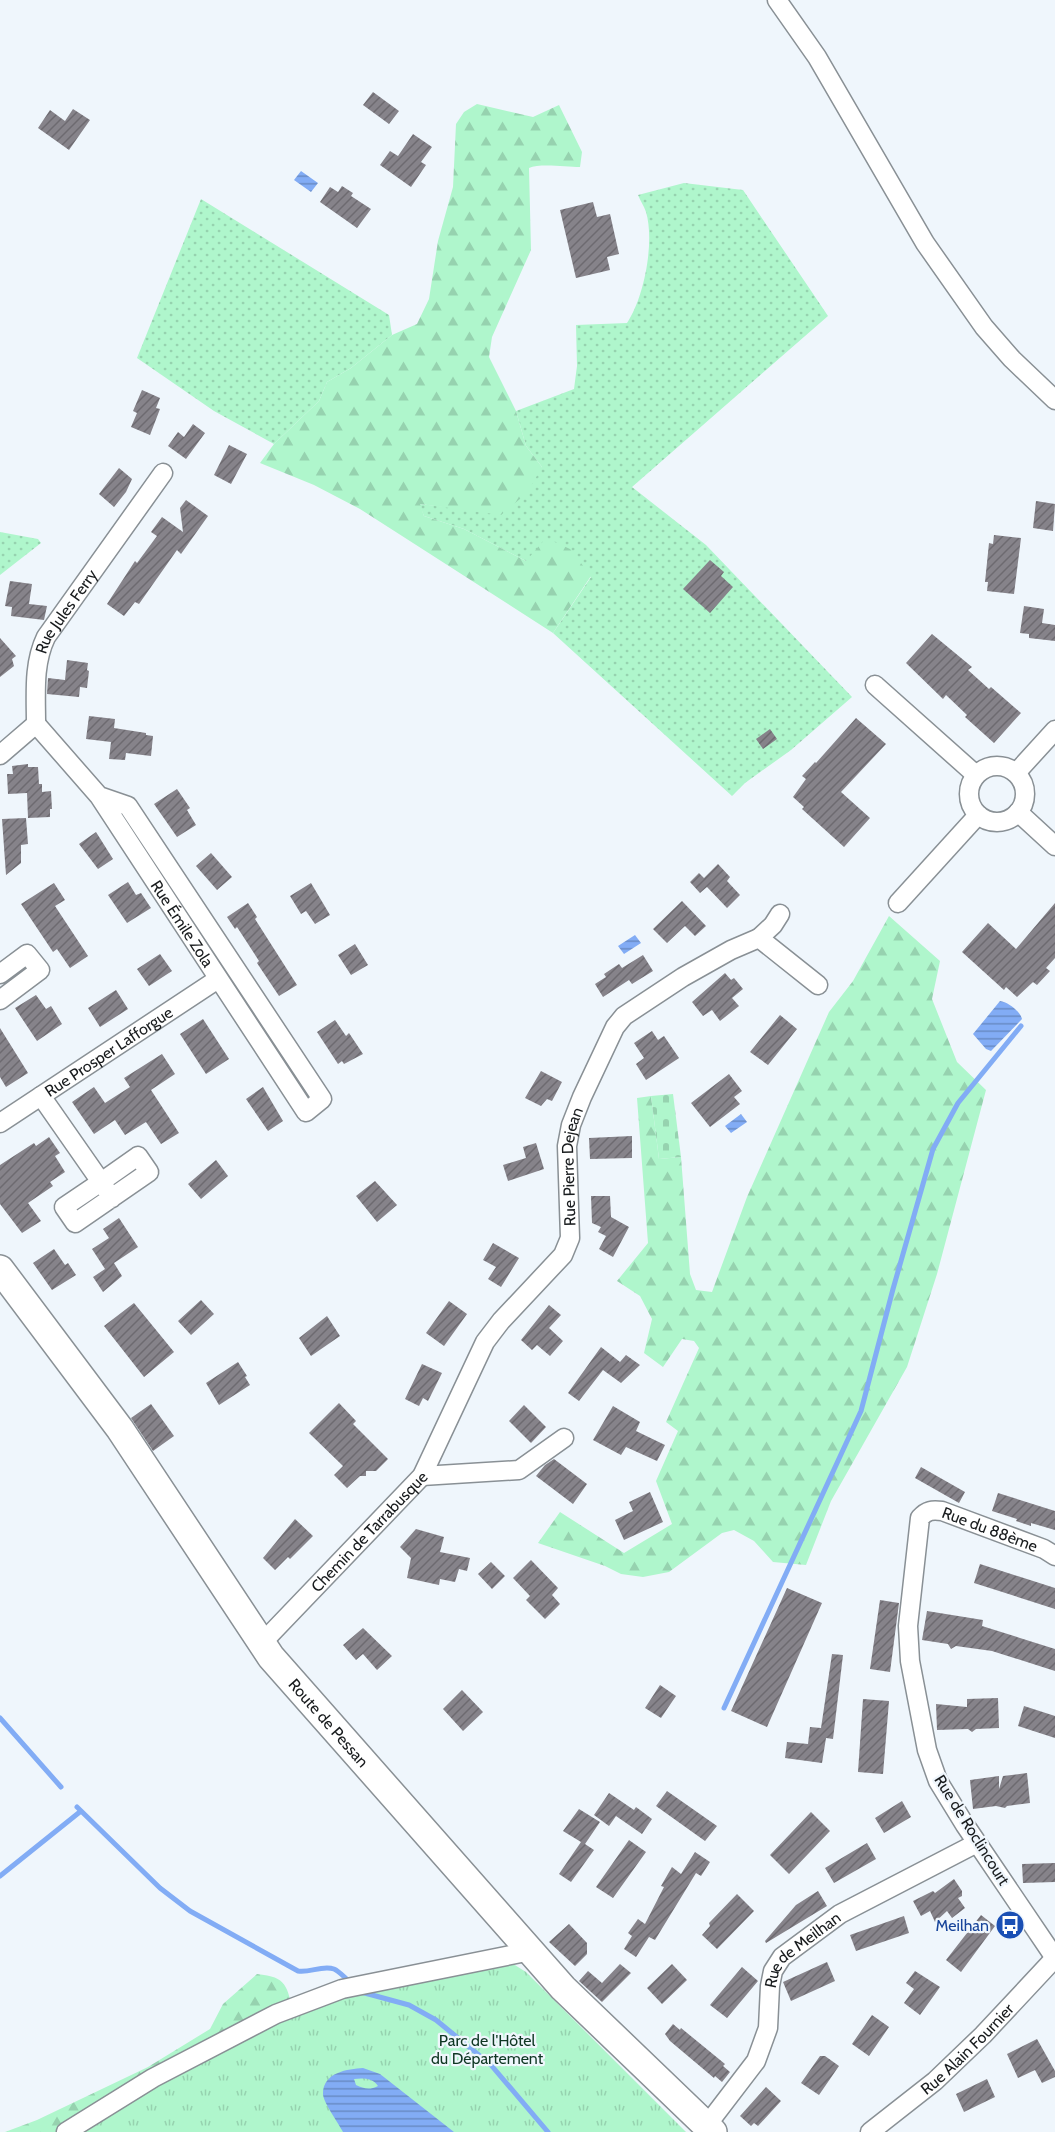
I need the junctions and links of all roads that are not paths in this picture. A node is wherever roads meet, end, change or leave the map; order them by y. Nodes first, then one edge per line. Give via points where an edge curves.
1 (777, 0) edge
2 (1055, 400) edge
3 (163, 473) dead end
4 (875, 685) dead end
5 (36, 724) junction
6 (1055, 730) edge
7 (0, 755) edge
8 (1016, 773) junction
9 (976, 775) junction
10 (99, 796) junction
11 (1018, 812) junction
12 (978, 815) junction
13 (1055, 846) edge
14 (898, 903) dead end
15 (780, 914) dead end
16 (759, 938) junction
17 (0, 974) edge
18 (218, 979) junction
19 (818, 985) dead end
20 (0, 999) edge
21 (41, 1096) junction
22 (0, 1122) edge
23 (101, 1182) junction
24 (112, 1198) junction
25 (0, 1269) edge
26 (564, 1438) dead end
27 (422, 1476) junction
28 (924, 1513) joint
29 (1055, 1556) edge
30 (261, 1644) junction
31 (977, 1843) junction
32 (531, 1951) junction
33 (1055, 1958) edge
34 (710, 2129) edge
35 (66, 2132) edge
36 (870, 2132) edge

1 - 2 street via 817,57 924,243 984,327
3 - 5 street, Rue Jules Ferry via 46,637 37,665
4 - 9 street
5 - 7 street
5 - 10 street, Rue Émile Zola
6 - 8 street
8 - 9 street via 995,765
8 - 11 street via 1025,792
9 - 12 street via 968,795
10 - 18 street, Rue Émile Zola
10 - 18 street, Rue Émile Zola via 128,806 322,1099 306,1112
11 - 12 street via 998,822
11 - 13 street
12 - 14 street
15 - 16 street, Rue Pierre Dejean
16 - 19 street
16 - 27 street, Rue Pierre Dejean via 683,977 624,1016 615,1027 571,1125 567,1146 567,1248 485,1342
17 - 20 street via 27,954 40,970
18 - 21 street, Rue Prosper Lafforgue
21 - 22 street, Rue Prosper Lafforgue
21 - 23 street
23 - 24 street
23 - 24 street via 64,1207 75,1223
23 - 24 street via 138,1156 149,1172
25 - 30 main road, Route de Pessan via 120,1429
26 - 27 street, Chemin de Tarrabusque via 519,1470
27 - 30 street, Chemin de Tarrabusque
28 - 29 street, Rue du 88ème via 942,1511
28 - 31 street, Rue de Roclincourt via 920,1518 908,1626 910,1660 927,1750 938,1781
30 - 32 main road, Route de Pessan
31 - 33 street, Rue de Roclincourt
31 - 34 street, Rue de Meilhan via 840,1914 782,1957 771,1978 768,2028 756,2061
32 - 34 main road, Route de Pessan via 563,1988
32 - 35 street via 350,1987 276,2014 153,2078
33 - 36 street, Rue Alain Fournier via 984,2036

